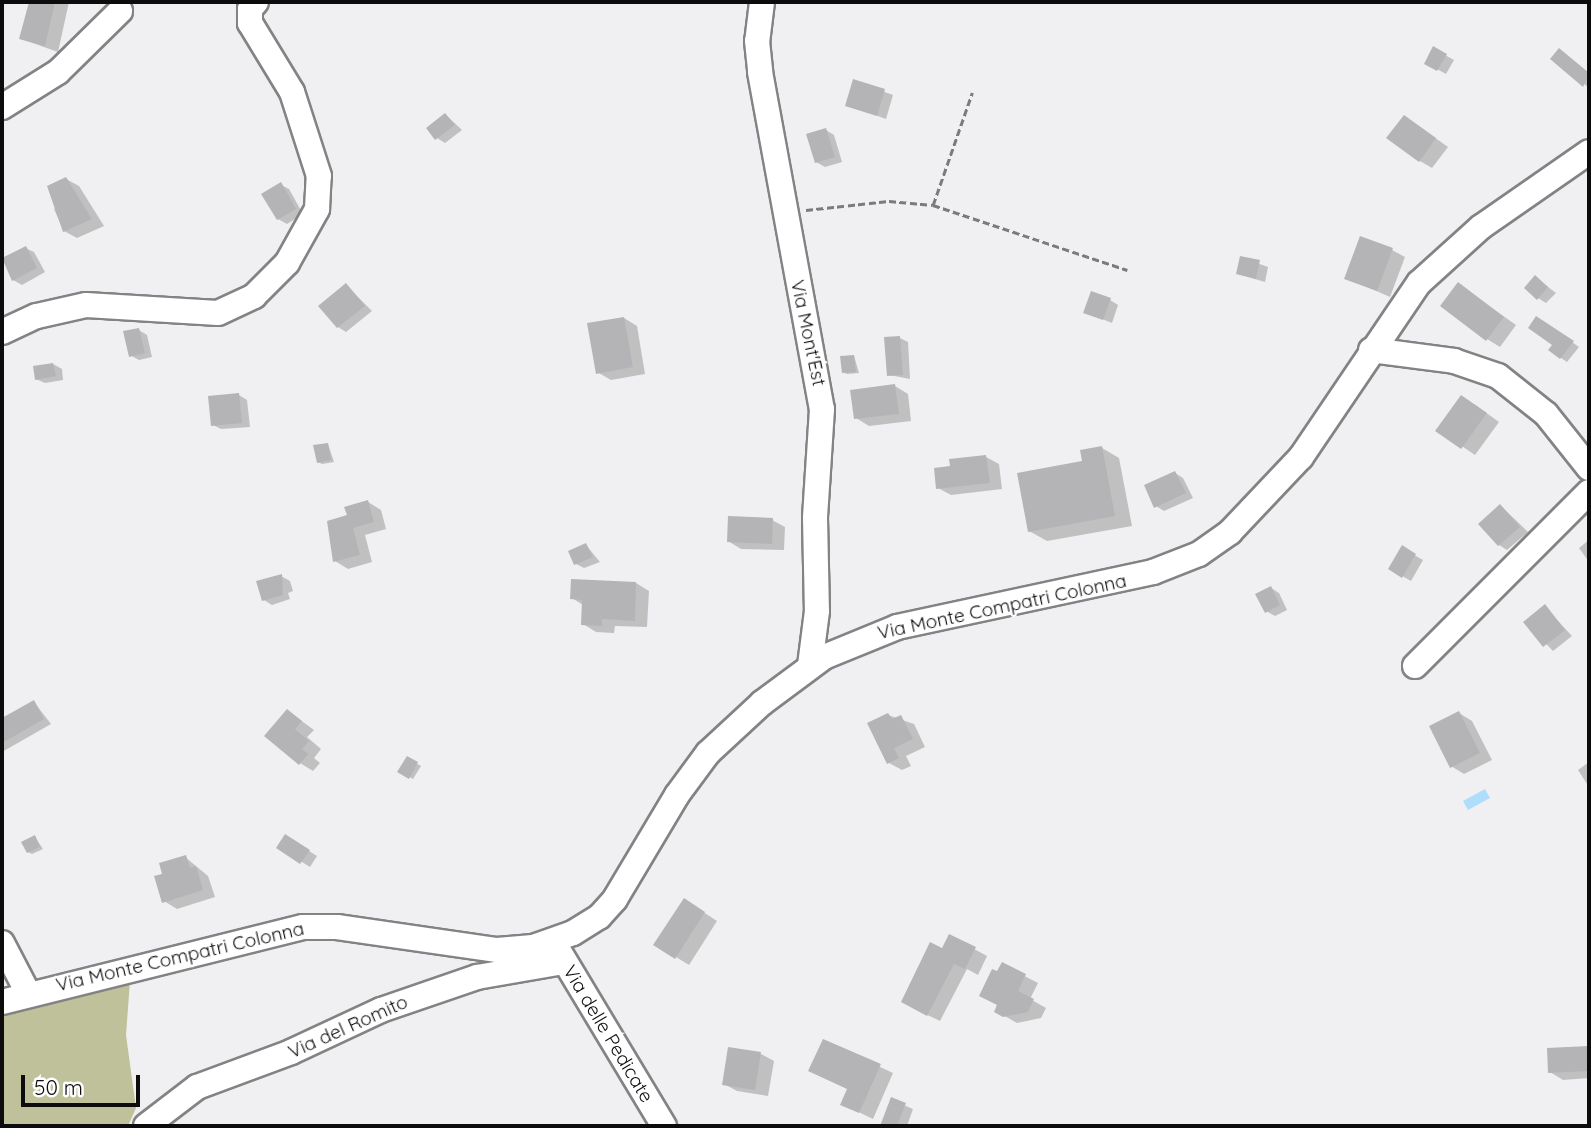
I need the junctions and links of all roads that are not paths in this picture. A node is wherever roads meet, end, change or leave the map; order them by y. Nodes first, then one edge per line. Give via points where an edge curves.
1 (256, 2) edge
2 (762, 2) edge
3 (120, 11) dead end
4 (2, 107) edge
5 (1589, 152) edge
6 (2, 332) edge
7 (1371, 350) junction
8 (1589, 466) edge
9 (1589, 492) edge
10 (810, 666) junction
11 (1415, 666) dead end
12 (2, 943) edge
13 (558, 951) junction
14 (27, 993) junction
15 (2, 1002) edge
16 (146, 1126) edge
17 (664, 1126) edge

1 - 6 street via 250,23 292,92 319,176 317,209 287,263 254,296 218,313 86,305 37,316
2 - 10 street, Via Mont'Est via 758,53 822,409 815,532 817,611
3 - 4 street via 58,72
5 - 7 street, Via Monte Compatri Colonna via 1454,249 1410,293
7 - 8 street via 1454,361 1498,376 1546,414
7 - 10 street, Via Monte Compatri Colonna via 1295,465 1255,510 1207,550 1137,577 884,631
9 - 11 street
10 - 13 street, Via Monte Compatri Colonna via 753,710 703,759 604,913
12 - 14 street
13 - 14 street, Via Monte Compatri Colonna via 487,949 303,926
13 - 16 street, Via del Romito via 394,1004 291,1052 197,1087
13 - 17 street, Via delle Pedicate
14 - 15 street, Via Monte Compatri Colonna

